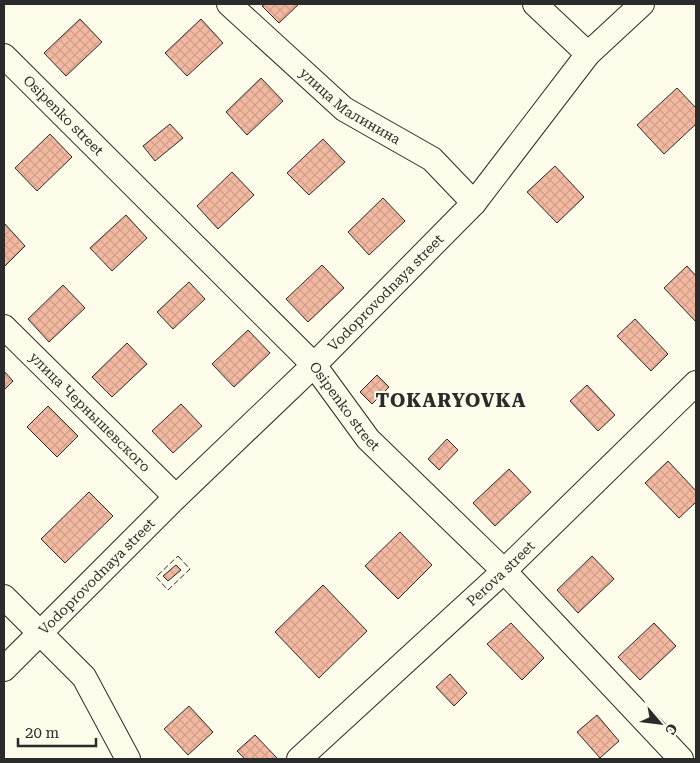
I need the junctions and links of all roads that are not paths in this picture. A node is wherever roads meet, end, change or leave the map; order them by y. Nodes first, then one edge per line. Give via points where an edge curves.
1 (229, 4) edge
2 (535, 4) edge
3 (642, 4) edge
4 (588, 54) junction
5 (4, 56) edge
6 (474, 203) junction
7 (4, 327) edge
8 (314, 365) junction
9 (696, 383) edge
10 (176, 497) junction
11 (504, 571) junction
12 (4, 597) edge
13 (40, 633) junction
14 (4, 669) edge
15 (128, 759) edge
16 (299, 759) edge
17 (681, 759) edge

1 - 6 street, улица Малинина via 344,109 432,159
2 - 4 street
3 - 4 street, Vodoprovodnaya street
4 - 6 street, Vodoprovodnaya street
5 - 8 street, Osipenko street
6 - 8 street, Vodoprovodnaya street
7 - 10 street, улица Чернышевского
8 - 10 street, Vodoprovodnaya street
8 - 11 street, Osipenko street via 368,439
9 - 11 street, Perova street
10 - 13 street, Vodoprovodnaya street
11 - 16 street, Perova street
11 - 17 street, Osipenko street
12 - 13 street
13 - 14 street, Vodoprovodnaya street
13 - 15 street via 84,677

